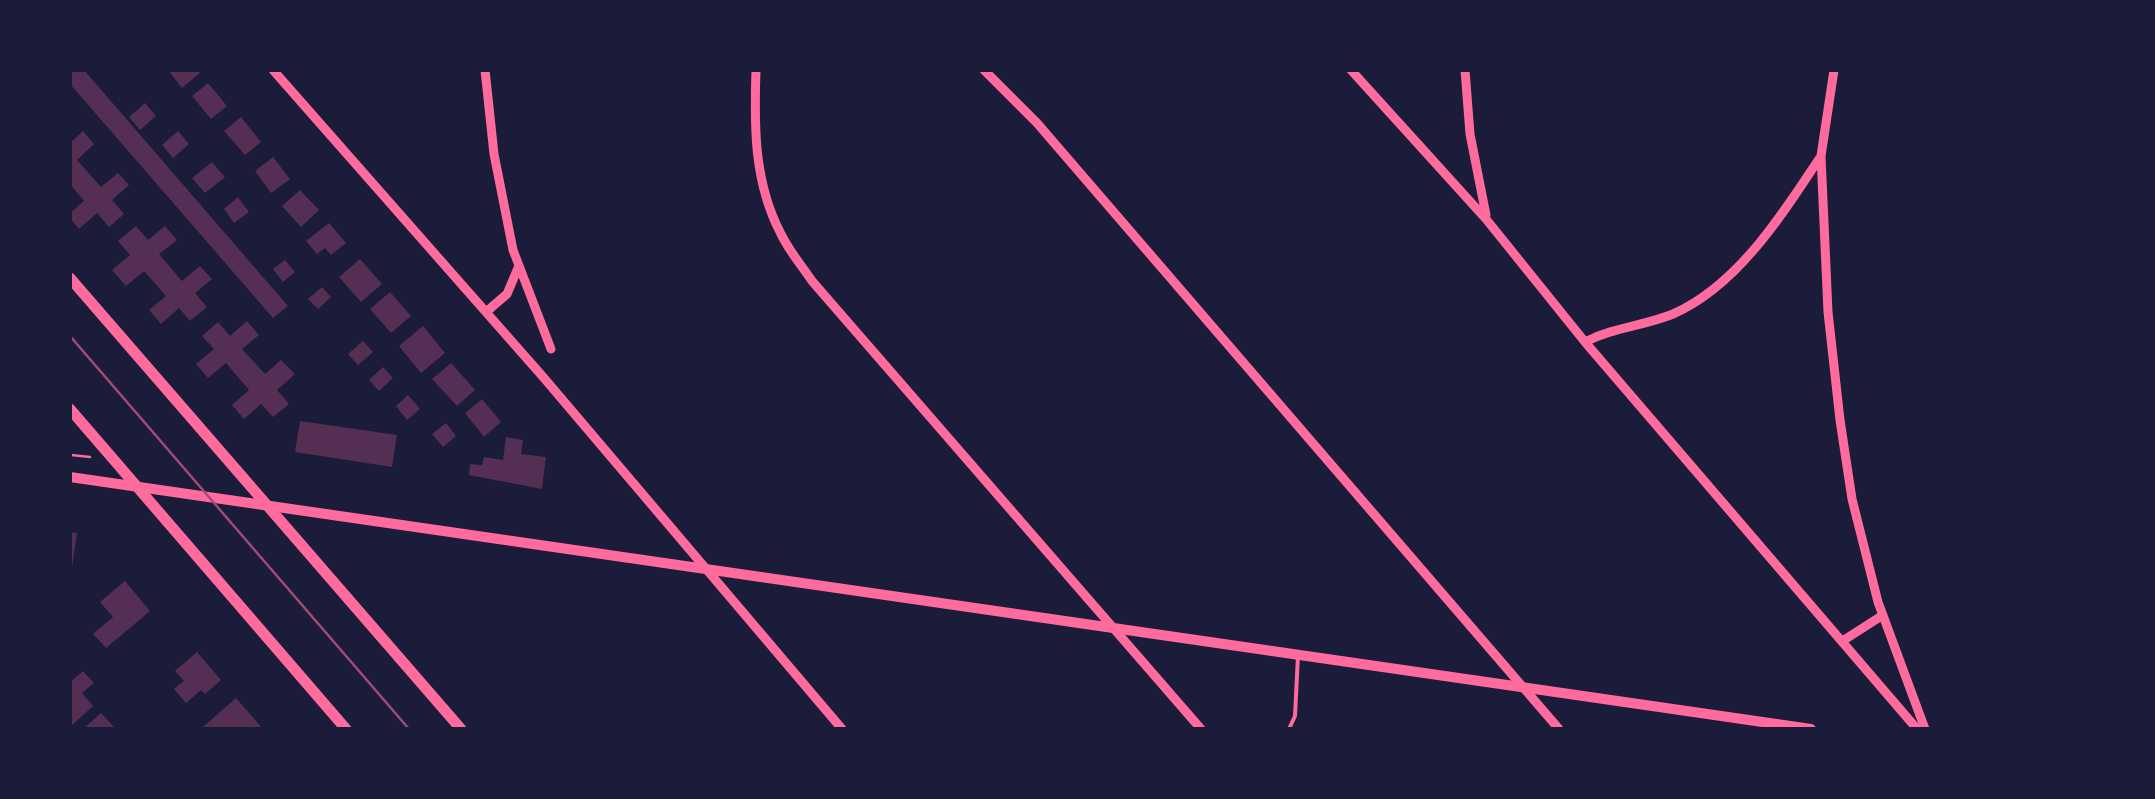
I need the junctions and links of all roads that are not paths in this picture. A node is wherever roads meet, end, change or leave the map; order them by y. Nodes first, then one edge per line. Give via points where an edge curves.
1 (272, 70) edge
2 (485, 70) edge
3 (756, 70) edge
4 (984, 70) edge
5 (1351, 70) edge
6 (1465, 70) edge
7 (1834, 70) edge
8 (1821, 156) junction
9 (1486, 219) junction
10 (518, 268) junction
11 (70, 278) edge
12 (486, 312) junction
13 (1585, 342) junction
14 (551, 349) dead end
15 (70, 409) edge
16 (70, 477) edge
17 (137, 488) junction
18 (266, 506) junction
19 (704, 570) junction
20 (1883, 615) junction
21 (1112, 628) junction
22 (1844, 640) junction
23 (1298, 655) junction
24 (1523, 688) junction
25 (346, 729) edge
26 (461, 729) edge
27 (842, 729) edge
28 (1201, 729) edge
29 (1289, 729) edge
30 (1559, 729) edge
31 (1811, 729) edge
32 (1921, 729) edge

1 - 12 street
2 - 10 street
3 - 21 street via 761,184 781,235 812,281
4 - 24 street via 1037,123
5 - 9 street
6 - 9 street
7 - 8 street
8 - 13 street via 1779,217 1714,287 1676,312
8 - 20 street via 1840,420 1852,499
9 - 13 street
10 - 12 street via 507,294
10 - 14 street
11 - 18 main road
12 - 19 street
13 - 22 street
15 - 17 main road
16 - 17 street
17 - 18 street
17 - 25 main road
18 - 19 street
18 - 26 main road
19 - 21 street
19 - 27 street
20 - 22 street
20 - 32 street
21 - 23 street
21 - 28 street
22 - 32 street
23 - 24 street
23 - 29 lane
24 - 30 street
24 - 31 street

